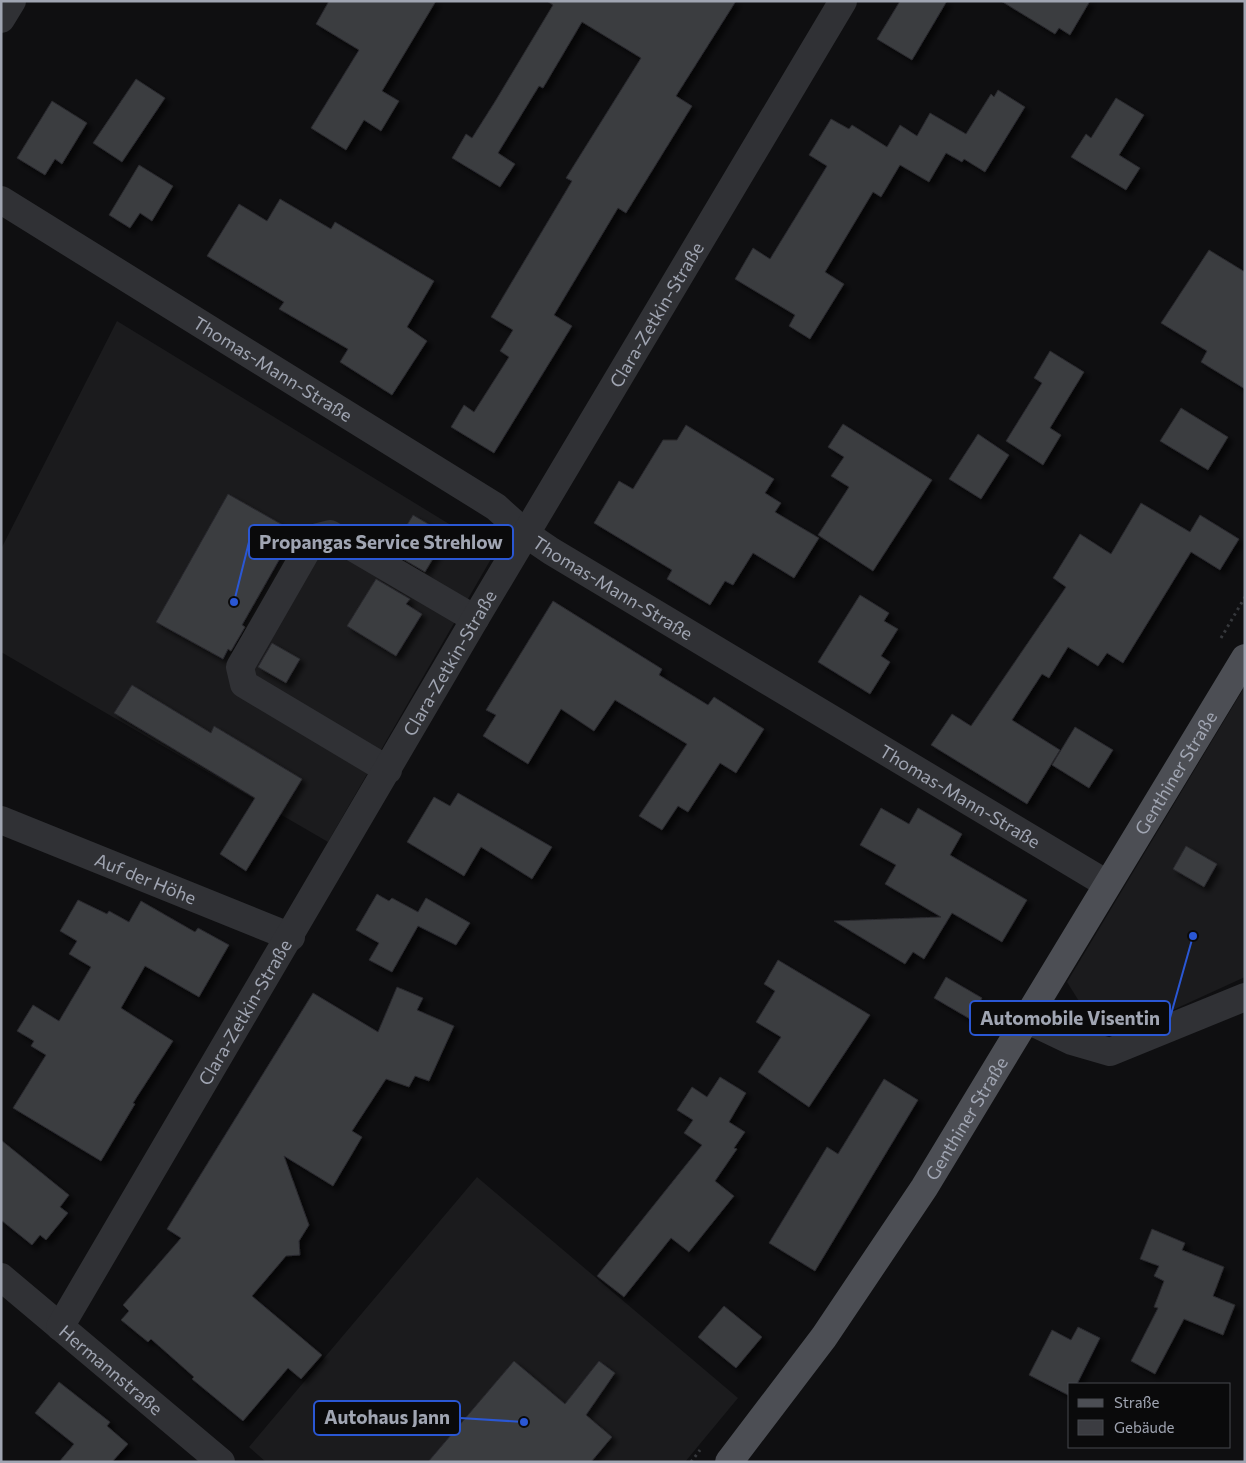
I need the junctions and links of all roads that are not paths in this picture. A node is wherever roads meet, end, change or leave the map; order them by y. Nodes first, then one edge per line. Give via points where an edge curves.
1 (12, 1) edge
2 (843, 1) edge
3 (1, 19) edge
4 (1, 200) edge
5 (526, 534) junction
6 (475, 620) junction
7 (1245, 658) edge
8 (388, 770) junction
9 (1, 820) edge
10 (1106, 884) junction
11 (291, 937) junction
12 (1245, 997) edge
13 (1026, 1019) junction
14 (1, 1277) edge
15 (60, 1327) junction
16 (221, 1462) edge
17 (729, 1462) edge

1 - 3 street
2 - 5 street, Clara-Zetkin-Straße
4 - 5 street, Thomas-Mann-Straße via 496,507
5 - 6 street, Clara-Zetkin-Straße
5 - 10 street, Thomas-Mann-Straße
6 - 8 street, Clara-Zetkin-Straße
6 - 8 street via 330,534 314,538 240,667 244,684
7 - 10 main road, Genthiner Straße
8 - 11 street, Clara-Zetkin-Straße
9 - 11 street, Auf der Höhe
10 - 13 main road, Genthiner Straße
11 - 15 street, Clara-Zetkin-Straße
12 - 13 street via 1110,1052 1072,1041
13 - 17 main road, Genthiner Straße via 864,1280
14 - 15 street, Hermannstraße
15 - 16 street, Hermannstraße

